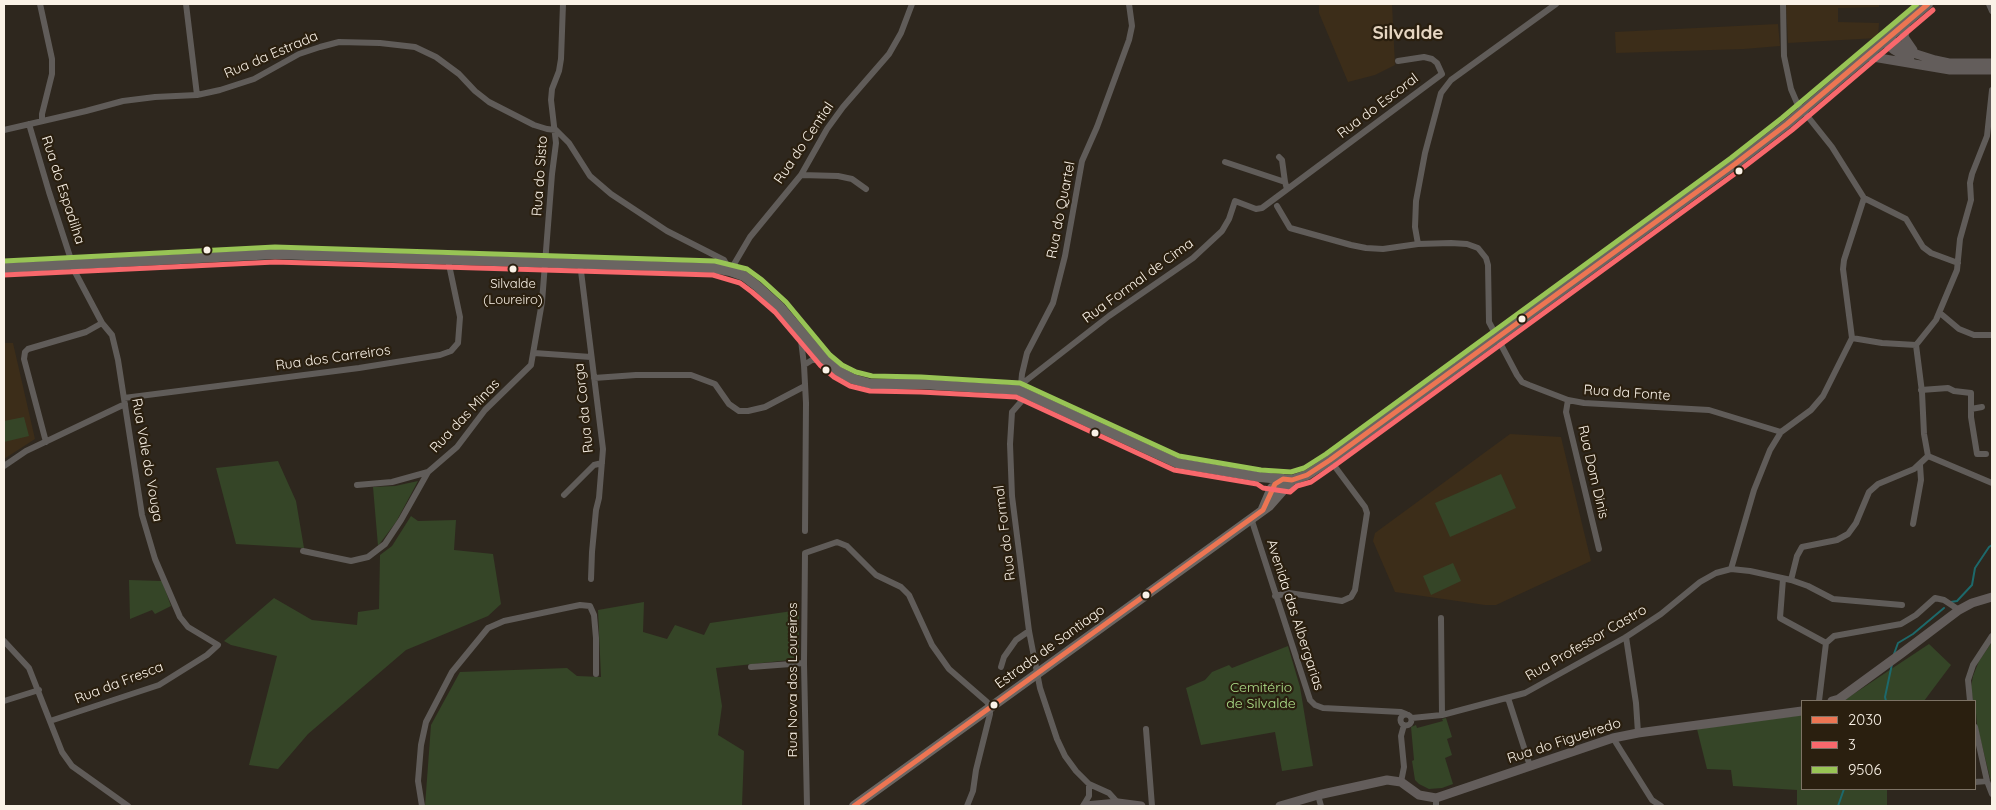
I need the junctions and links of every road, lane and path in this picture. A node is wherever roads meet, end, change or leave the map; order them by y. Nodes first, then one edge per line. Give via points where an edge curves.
1 (40, 4) edge
2 (186, 4) edge
3 (563, 4) edge
4 (912, 4) edge
5 (1129, 4) edge
6 (1556, 4) edge
7 (1783, 4) edge
8 (1928, 4) edge
9 (1989, 4) edge
10 (1992, 11) edge
11 (1906, 23) junction
12 (1888, 39) junction
13 (1867, 56) junction
14 (1919, 60) junction
15 (1398, 61) dead end
16 (1992, 63) edge
17 (1992, 70) edge
18 (1992, 90) edge
19 (197, 95) junction
20 (1801, 110) junction
21 (42, 120) junction
22 (29, 124) junction
23 (4, 130) edge
24 (556, 130) junction
25 (1279, 157) dead end
26 (1225, 162) dead end
27 (801, 175) junction
28 (1286, 186) junction
29 (866, 189) dead end
30 (1864, 198) junction
31 (1278, 206) dead end
32 (1256, 210) joint
33 (1418, 244) junction
34 (448, 260) junction
35 (546, 262) junction
36 (1958, 262) junction
37 (74, 264) junction
38 (580, 264) junction
39 (4, 268) edge
40 (730, 271) junction
41 (1940, 312) junction
42 (102, 323) junction
43 (799, 330) junction
44 (1992, 335) edge
45 (1497, 337) junction
46 (1852, 338) junction
47 (1916, 345) junction
48 (534, 353) junction
49 (591, 357) junction
50 (825, 360) junction
51 (804, 365) junction
52 (594, 378) junction
53 (805, 386) junction
54 (1023, 389) junction
55 (1921, 390) junction
56 (1568, 400) junction
57 (124, 401) junction
58 (1982, 407) dead end
59 (1971, 409) junction
60 (1781, 432) junction
61 (46, 442) junction
62 (1986, 454) dead end
63 (1928, 456) junction
64 (1330, 460) junction
65 (602, 463) junction
66 (1920, 465) junction
67 (4, 466) edge
68 (428, 472) junction
69 (1276, 481) junction
70 (1992, 483) edge
71 (357, 485) dead end
72 (564, 495) dead end
73 (1251, 518) junction
74 (1913, 524) dead end
75 (805, 531) dead end
76 (1599, 549) dead end
77 (304, 551) dead end
78 (1731, 569) junction
79 (1783, 578) junction
80 (591, 579) dead end
81 (1791, 580) junction
82 (1275, 596) junction
83 (1992, 597) edge
84 (1902, 605) dead end
85 (1959, 610) junction
86 (1441, 618) dead end
87 (1029, 631) junction
88 (1992, 636) edge
89 (1626, 637) junction
90 (4, 641) edge
91 (1826, 643) junction
92 (218, 645) joint
93 (804, 663) junction
94 (751, 666) dead end
95 (1001, 666) dead end
96 (1037, 672) junction
97 (596, 674) dead end
98 (39, 690) junction
99 (1508, 698) junction
100 (1820, 700) edge
101 (1833, 700) edge
102 (1970, 700) edge
103 (4, 701) edge
104 (990, 708) junction
105 (1801, 711) edge
106 (1387, 712) junction
107 (1442, 715) junction
108 (1409, 716) junction
109 (50, 721) junction
110 (1402, 723) junction
111 (1146, 729) dead end
112 (1976, 732) edge
113 (1638, 733) junction
114 (1613, 738) junction
115 (1530, 766) junction
116 (1987, 781) junction
117 (1401, 782) junction
118 (1976, 782) edge
119 (1089, 784) junction
120 (1992, 794) edge
121 (1318, 795) junction
122 (1436, 802) edge
123 (1118, 803) junction
124 (126, 806) edge
125 (422, 806) edge
126 (807, 806) edge
127 (854, 806) edge
128 (967, 806) edge
129 (1084, 806) edge
130 (1141, 806) edge
131 (1152, 806) edge
132 (1280, 806) edge
133 (1321, 806) edge
134 (1661, 806) edge

1 - 21 street via 52,59
2 - 19 street
3 - 24 street, Rua do Sisto via 561,59 551,100
4 - 27 street, Rua do Cential via 889,54 843,107
5 - 54 street, Rua do Quartel via 1132,26 1129,40 1082,161 1053,303 1027,353 1022,374
6 - 33 street via 1444,87 1420,180 1415,215
7 - 20 street via 1784,56 1791,89
8 - 11 main road
9 - 10 street
11 - 12 main road
11 - 14 main road via 1904,37
12 - 13 main road
12 - 14 main road via 1894,50
13 - 14 main road
13 - 20 main road
14 - 16 main road
14 - 17 main road via 1950,70
15 - 28 street, Rua do Escoral via 1432,59 1442,74
18 - 36 street via 1987,136 1972,174 1971,200 1960,239
19 - 21 street, Rua da Estrada via 123,101
19 - 24 street, Rua da Estrada via 254,79 299,54 320,47 339,42 380,43 415,47 436,57 489,102 534,125
20 - 30 street via 1832,147
20 - 45 main road via 1735,164
21 - 22 street, Rua da Estrada
22 - 23 street, Rua da Estrada
22 - 37 street, Rua do Espadilha
24 - 35 street, Rua do Sisto
24 - 40 street via 569,143 590,176 611,194 667,231 718,256
25 - 28 street
26 - 28 street
27 - 29 street via 852,179
27 - 40 street, Rua do Cential via 750,237
28 - 32 street, Rua do Escoral
30 - 36 street via 1906,219 1923,247 1931,253
30 - 46 street via 1843,269
31 - 33 street, Rua da Fonte via 1288,225 1295,230 1366,248
32 - 54 street, Rua Formal de Cima via 1235,201 1222,231 1193,258 1109,316
33 - 45 street, Rua da Fonte via 1467,244 1482,252 1490,275 1489,322
34 - 35 main road
34 - 37 main road via 275,254
34 - 57 street, Rua dos Carreiros via 460,317 458,343 451,351 359,368
35 - 38 main road
35 - 48 street, Rua das Minas
36 - 41 street
37 - 39 main road
37 - 42 street, Rua Vale do Vouga
38 - 40 main road
38 - 49 street, Rua da Corga
40 - 43 main road via 757,286
41 - 44 street via 1959,329 1974,335
41 - 47 street
42 - 57 street, Rua Vale do Vouga via 112,335
42 - 61 street via 86,332 25,352 24,359
43 - 50 main road
43 - 51 street
45 - 56 street, Rua da Fonte via 1522,382
45 - 64 main road
46 - 47 street
46 - 60 street via 1823,396 1811,410
47 - 55 street
48 - 49 street
48 - 68 street, Rua das Minas via 531,365 521,377 485,410 456,447
49 - 52 street, Rua da Corga
50 - 51 street via 812,360
50 - 54 main road via 853,379 871,384
51 - 53 street
52 - 53 street via 691,374 715,384 729,404 739,411 765,407
52 - 65 street, Rua da Corga
53 - 75 street
54 - 69 main road via 1177,463
54 - 87 street, Rua do Formal via 1012,412 1010,444 1012,496
55 - 59 street via 1948,388 1971,393
55 - 63 street
56 - 60 street, Rua da Fonte via 1607,406 1709,410
56 - 76 street, Rua Dom Dinis via 1566,412
57 - 61 street, Rua dos Carreiros
57 - 92 street, Rua Vale do Vouga via 142,515 155,559 188,628
58 - 59 street
59 - 62 street via 1977,454
60 - 78 street via 1754,490
61 - 67 street, Rua dos Carreiros
63 - 66 street
63 - 70 street
64 - 69 main road via 1307,476
64 - 82 street via 1367,513 1356,590 1351,597 1342,600 1290,593
65 - 72 street via 594,465
65 - 80 street, Rua da Corga
66 - 74 street
66 - 81 street via 1878,484 1869,492 1848,534 1837,540 1802,547 1796,556
68 - 71 street, Rua das Minas via 392,482
68 - 77 street, Rua das Minas via 401,520 384,544 368,558 351,561
69 - 73 main road, Estrada de Santiago via 1273,496 1263,510
73 - 82 street, Avenida das Albergarias
73 - 96 main road, Estrada de Santiago
78 - 79 street
78 - 89 street, Rua Professor Castro via 1700,582
79 - 81 street
79 - 91 street via 1780,618
81 - 84 street via 1833,600
82 - 106 street, Avenida das Albergarias via 1310,700 1323,708
83 - 85 main road
85 - 91 street via 1935,598 1901,624 1834,636
85 - 101 main road
86 - 107 street
87 - 95 street via 1016,640
87 - 96 street, Rua do Formal
88 - 102 street via 1973,665 1968,680
89 - 99 street, Rua Professor Castro via 1543,684
89 - 113 street
90 - 98 street via 29,668
91 - 100 street
92 - 109 street, Rua da Fresca via 159,684
93 - 94 street
93 - 104 street, Rua Nova dos Loureiros via 805,553 831,543 843,543 876,575 901,587 909,595 932,644 949,669
93 - 126 street, Rua Nova dos Loureiros
96 - 104 main road, Estrada de Santiago
96 - 119 street, Rua do Formal via 1057,739 1076,771
97 - 125 street via 596,630 590,606 580,605 504,621 488,628 452,672 426,722 418,781
98 - 103 street
98 - 109 street
99 - 107 street, Rua Professor Castro
99 - 115 street
104 - 127 main road, Estrada de Santiago
104 - 128 street
105 - 113 main road, Rua do Figueiredo
106 - 108 street, Avenida das Albergarias via 1401,712
106 - 110 street, Avenida das Albergarias
107 - 108 street, Rua Professor Castro
108 - 110 street via 1402,717
108 - 110 street via 1411,724
109 - 124 street via 62,752 72,766
110 - 117 street via 1404,767
111 - 131 street
112 - 116 street
113 - 114 main road, Rua do Figueiredo
114 - 115 main road, Rua do Figueiredo
114 - 134 street via 1652,800
115 - 122 main road, Rua do Figueiredo
116 - 118 street
116 - 120 street
117 - 121 main road via 1387,780
117 - 122 main road, Rua do Figueiredo
119 - 123 street via 1109,793
119 - 129 street via 1089,796
121 - 132 main road
121 - 133 street
123 - 129 main road
123 - 130 main road

